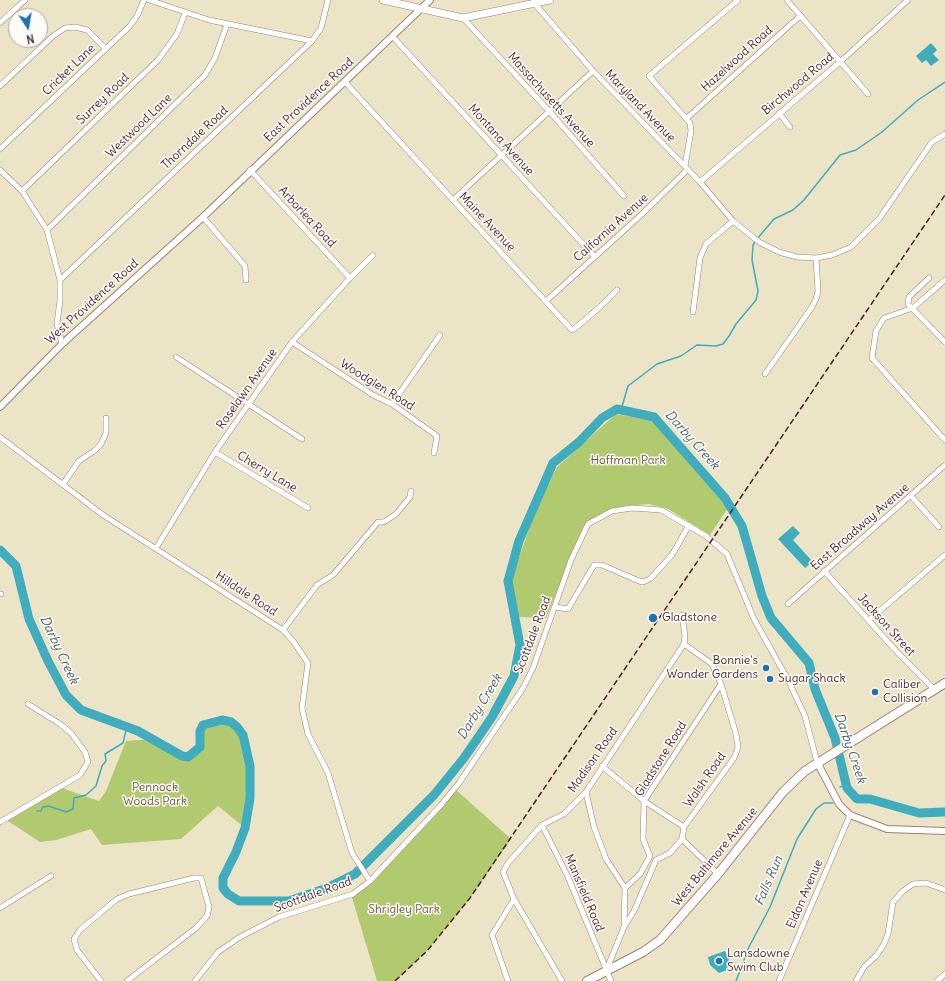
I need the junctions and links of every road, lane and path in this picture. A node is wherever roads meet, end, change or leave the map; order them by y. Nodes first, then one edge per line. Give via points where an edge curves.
1 (25, 0) edge
2 (144, 0) edge
3 (149, 0) edge
4 (328, 0) edge
5 (383, 0) edge
6 (430, 0) edge
7 (550, 0) edge
8 (738, 0) edge
9 (787, 0) edge
10 (908, 0) edge
11 (534, 4) junction
12 (422, 8) junction
13 (186, 13) junction
14 (800, 16) junction
15 (463, 18) junction
16 (0, 23) edge
17 (227, 24) junction
18 (393, 37) junction
19 (312, 41) junction
20 (106, 49) junction
21 (841, 61) junction
22 (593, 71) junction
23 (345, 82) junction
24 (0, 86) edge
25 (868, 94) dead end
26 (549, 111) junction
27 (779, 113) junction
28 (687, 118) junction
29 (790, 127) dead end
30 (945, 134) edge
31 (0, 149) edge
32 (501, 155) junction
33 (686, 167) junction
34 (0, 170) edge
35 (250, 170) junction
36 (700, 182) junction
37 (22, 191) junction
38 (624, 196) dead end
39 (453, 200) junction
40 (203, 217) junction
41 (734, 221) junction
42 (47, 230) junction
43 (373, 255) dead end
44 (594, 256) junction
45 (816, 258) junction
46 (350, 278) junction
47 (929, 278) dead end
48 (60, 280) junction
49 (246, 280) dead end
50 (945, 280) edge
51 (617, 290) dead end
52 (546, 301) junction
53 (913, 308) junction
54 (693, 312) dead end
55 (440, 335) dead end
56 (292, 342) junction
57 (945, 342) edge
58 (62, 344) junction
59 (176, 357) dead end
60 (765, 374) dead end
61 (248, 404) junction
62 (392, 404) junction
63 (0, 407) edge
64 (106, 418) dead end
65 (0, 437) edge
66 (302, 439) dead end
67 (945, 440) edge
68 (214, 452) junction
69 (434, 453) dead end
70 (945, 465) edge
71 (63, 484) junction
72 (412, 492) dead end
73 (911, 496) junction
74 (308, 508) dead end
75 (689, 525) junction
76 (940, 527) dead end
77 (156, 548) junction
78 (945, 555) edge
79 (824, 571) junction
80 (788, 604) dead end
81 (555, 607) junction
82 (682, 615) dead end
83 (870, 620) junction
84 (284, 630) junction
85 (684, 644) junction
86 (945, 682) edge
87 (721, 684) junction
88 (935, 690) junction
89 (28, 704) dead end
90 (820, 760) junction
91 (602, 766) junction
92 (586, 792) junction
93 (644, 801) junction
94 (850, 815) junction
95 (0, 822) edge
96 (542, 825) junction
97 (684, 827) junction
98 (945, 831) edge
99 (682, 839) junction
100 (650, 856) junction
101 (656, 860) junction
102 (718, 874) junction
103 (51, 876) dead end
104 (369, 879) junction
105 (624, 888) junction
106 (945, 890) edge
107 (514, 899) junction
108 (0, 908) edge
109 (624, 927) junction
110 (606, 971) junction
111 (945, 974) edge
112 (101, 981) edge
113 (127, 981) edge
114 (195, 981) edge
115 (508, 981) edge
116 (562, 981) edge
117 (586, 981) edge
118 (611, 981) edge
119 (779, 981) edge
120 (856, 981) edge
121 (937, 981) edge

1 - 16 street
2 - 20 street, Cricket Lane via 134,21
3 - 13 street
4 - 19 street, Thorndale Road via 321,28
5 - 12 main road
6 - 12 street, East Providence Road
7 - 11 main road
8 - 28 street via 649,76
9 - 14 street
10 - 21 street, Birchwood Road
11 - 15 main road
11 - 22 street, Maryland Avenue
12 - 15 main road
12 - 18 street, East Providence Road
13 - 17 street
13 - 37 street, Surrey Road via 177,34 158,60
14 - 21 street
14 - 28 street, Hazelwood Road
15 - 26 street, Massachusetts Avenue
17 - 19 street
17 - 42 street, Westwood Lane via 215,58 205,75
18 - 23 street, East Providence Road
18 - 32 street, Montana Avenue
19 - 48 street, Thorndale Road
20 - 24 street via 87,30 65,28 53,36
20 - 31 street, Cricket Lane
21 - 25 street
21 - 27 street, Birchwood Road
22 - 26 street
22 - 33 street, Maryland Avenue
23 - 35 street, East Providence Road
23 - 39 street, Maine Avenue
26 - 32 street
26 - 38 street, Massachusetts Avenue
27 - 29 street
27 - 36 street, Birchwood Road
28 - 33 street via 691,131
30 - 45 street, Maryland Avenue via 932,142 879,219 865,234 851,247
32 - 39 street
32 - 44 street, Montana Avenue
33 - 36 street, Maryland Avenue
33 - 44 street, California Avenue via 641,215
34 - 37 street
35 - 40 street, East Providence Road
35 - 46 street, Arborlea Road
36 - 41 street, Maryland Avenue
37 - 42 street
39 - 52 street, Maine Avenue
40 - 49 street via 244,266
40 - 58 street, West Providence Road
41 - 45 street, Maryland Avenue via 759,242 779,252 797,257
41 - 54 street via 706,244 700,258
42 - 48 street
43 - 46 street, Roselawn Avenue
44 - 52 street, California Avenue
45 - 60 street via 816,299
46 - 56 street, Roselawn Avenue
47 - 53 street via 909,297 908,304
48 - 58 street via 57,324
50 - 53 street
51 - 52 street, Maine Avenue via 573,330
53 - 57 street
53 - 67 street via 884,318 873,342 872,358
55 - 62 street
56 - 61 street, Roselawn Avenue
56 - 62 street, Woodglen Road via 373,395
58 - 63 street, West Providence Road
59 - 61 street
61 - 66 street
61 - 68 street, Roselawn Avenue
62 - 69 street, Woodglen Road via 436,436
64 - 71 street via 106,433 101,444 79,460
65 - 71 street, Hilldale Road
68 - 74 street, Cherry Lane
68 - 77 street, Roselawn Avenue
70 - 73 street, East Broadway Avenue
71 - 77 street, Hilldale Road via 103,515
72 - 84 street via 396,514 384,522 378,522 333,576 318,585
73 - 76 street
73 - 79 street, East Broadway Avenue
75 - 81 street via 672,555 650,579 643,582 602,565 594,565 568,609
75 - 81 street, Scottdale Road via 661,510 646,508 612,511 588,524 577,546
75 - 90 street, Scottdale Road via 727,554 754,619 805,716
77 - 84 street, Hilldale Road
78 - 83 street
79 - 80 street, East Broadway Avenue
79 - 83 street, Jackson Street
81 - 104 street, Scottdale Road via 524,688 459,783 432,816
82 - 85 street
83 - 88 street, Jackson Street
84 - 104 street, Hilldale Road via 308,663 302,708 308,734 328,773 352,854
85 - 87 street, Walsh Road via 712,664
85 - 91 street, Madison Road
86 - 88 main road, West Baltimore Avenue
87 - 93 street, Gladstone Road
87 - 97 street, Walsh Road via 738,747 734,758
88 - 90 main road, West Baltimore Avenue
89 - 95 street via 71,733 88,762 80,775
90 - 94 street via 839,804
90 - 102 main road, West Baltimore Avenue via 804,771 783,792
91 - 92 street, Madison Road
91 - 93 street
92 - 96 street, Madison Road via 564,814
92 - 105 street via 594,827 606,859
93 - 97 street
93 - 100 street, Gladstone Road via 643,839
94 - 98 street via 887,828
94 - 119 street, Eldon Avenue
96 - 107 street, Madison Road via 503,872
96 - 110 street, Mansfield Road via 568,877
97 - 99 street, Walsh Road
99 - 101 street via 670,853
99 - 102 street
100 - 101 street
100 - 105 street via 640,874
101 - 109 street via 634,911
102 - 110 main road, West Baltimore Avenue via 660,940
103 - 108 street
104 - 114 street, Scottdale Road via 353,894 279,917 240,937 218,952
105 - 109 street
106 - 120 street via 926,883 913,884 903,891 893,902 884,944 864,967
107 - 115 street via 492,935
107 - 116 street
109 - 110 street
110 - 117 main road, West Baltimore Avenue
110 - 118 street, Mansfield Road
111 - 121 street
112 - 113 street via 77,950 74,939 80,930 117,899 201,878 209,907 206,916 196,928

